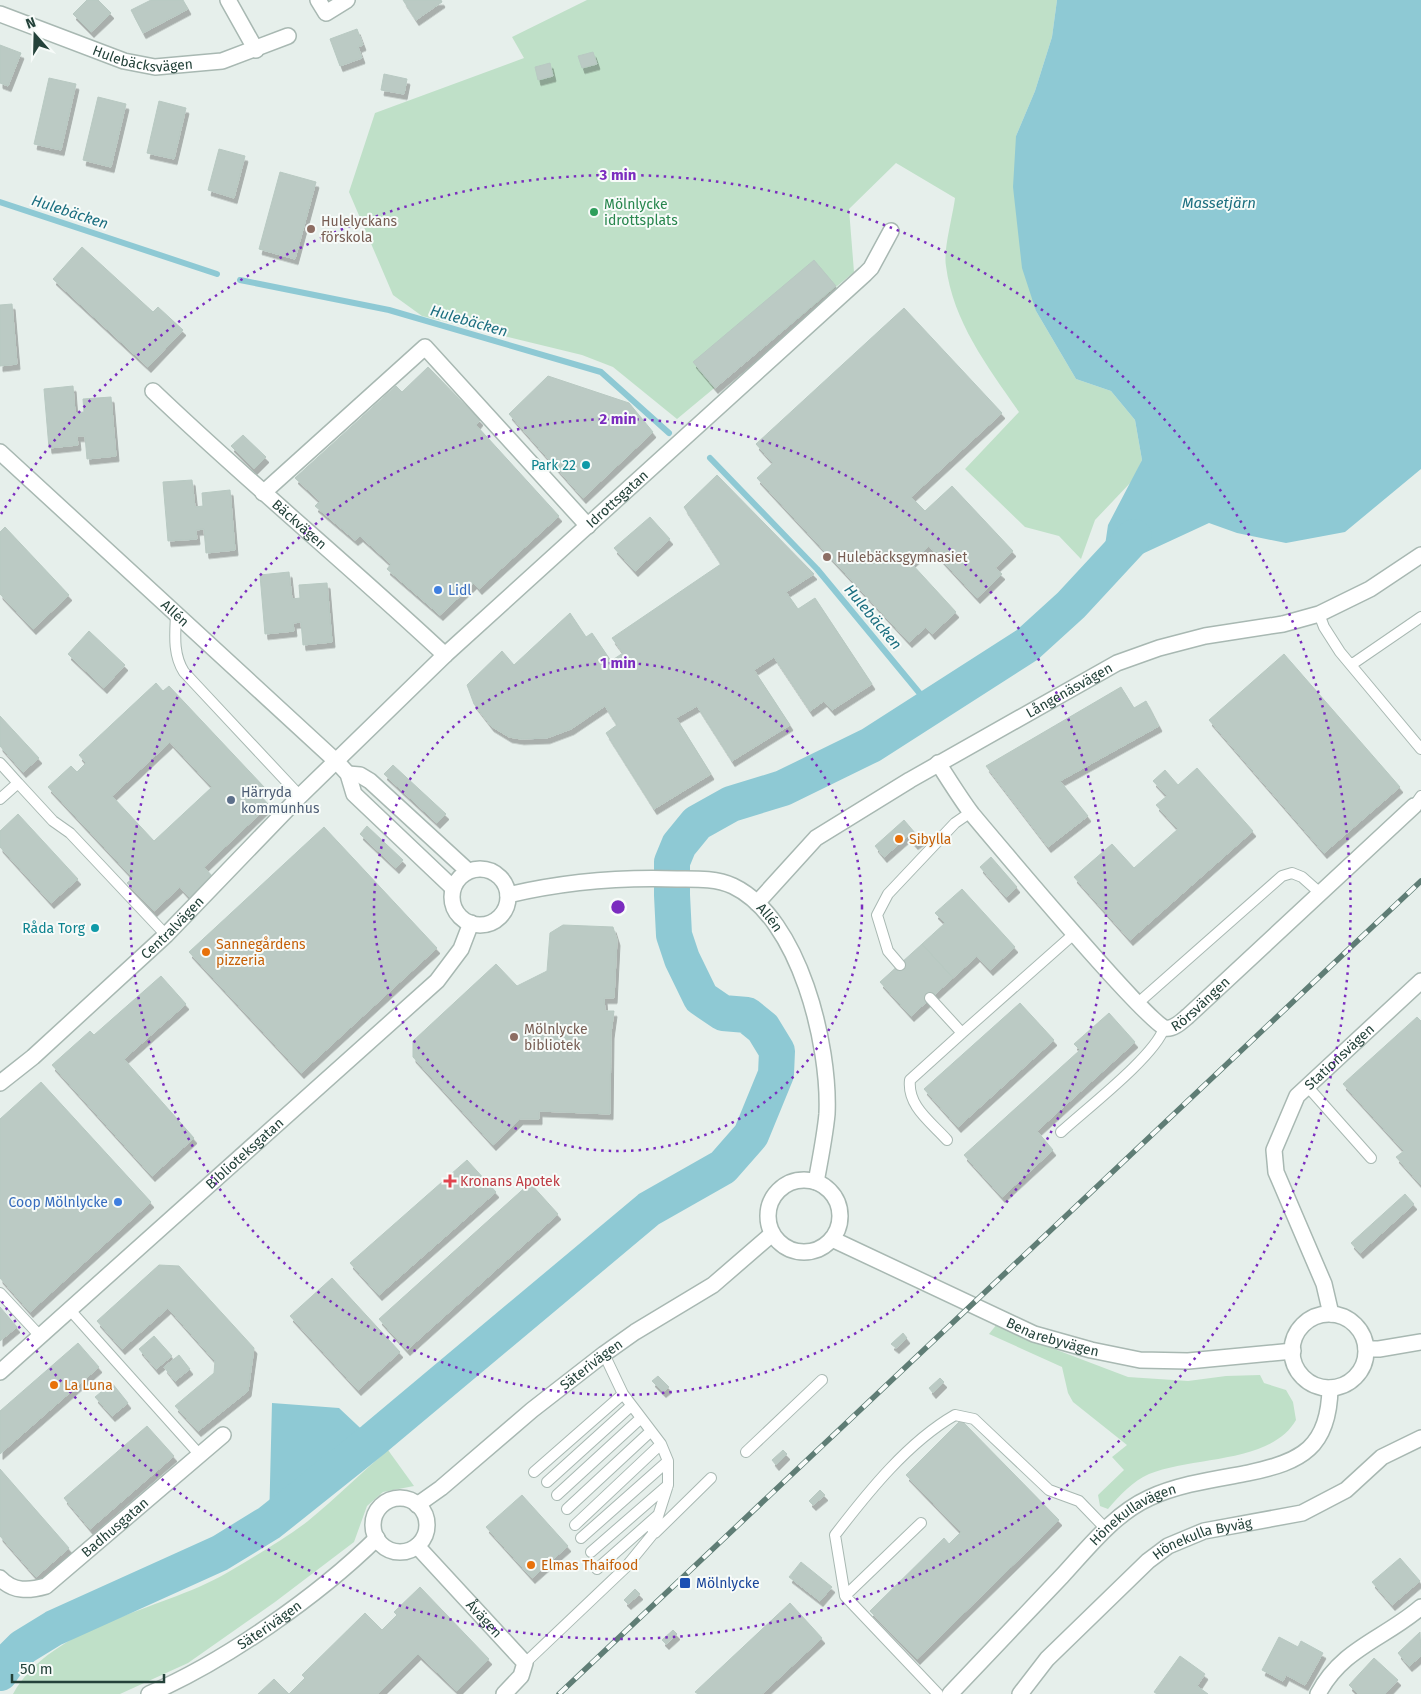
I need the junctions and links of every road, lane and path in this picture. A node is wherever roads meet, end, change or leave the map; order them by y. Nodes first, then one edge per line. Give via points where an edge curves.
1 (228, 0) edge
2 (347, 0) edge
3 (322, 6) edge
4 (0, 14) edge
5 (288, 36) dead end
6 (256, 50) junction
7 (891, 231) dead end
8 (153, 391) dead end
9 (0, 452) edge
10 (264, 493) junction
11 (588, 526) junction
12 (1421, 555) edge
13 (1319, 614) junction
14 (176, 615) junction
15 (1421, 617) edge
16 (445, 655) junction
17 (1351, 664) junction
18 (1421, 749) edge
19 (337, 762) junction
20 (0, 763) edge
21 (938, 764) junction
22 (348, 774) junction
23 (18, 783) junction
24 (300, 796) junction
25 (0, 799) edge
26 (1417, 801) edge
27 (971, 812) junction
28 (468, 871) junction
29 (453, 888) junction
30 (1320, 894) junction
31 (508, 895) junction
32 (757, 903) junction
33 (471, 923) junction
34 (1075, 933) junction
35 (166, 935) junction
36 (900, 965) dead end
37 (1421, 982) edge
38 (930, 998) dead end
39 (1138, 1003) junction
40 (1164, 1028) junction
41 (962, 1033) junction
42 (0, 1083) edge
43 (1307, 1086) junction
44 (1061, 1132) dead end
45 (947, 1140) dead end
46 (1371, 1158) dead end
47 (816, 1182) junction
48 (772, 1234) junction
49 (832, 1239) junction
50 (0, 1293) edge
51 (70, 1310) junction
52 (1331, 1314) junction
53 (40, 1336) junction
54 (1421, 1342) edge
55 (1366, 1349) junction
56 (1293, 1351) junction
57 (604, 1354) junction
58 (0, 1372) edge
59 (822, 1380) dead end
60 (1330, 1388) junction
61 (623, 1394) junction
62 (631, 1406) junction
63 (641, 1418) junction
64 (651, 1432) junction
65 (223, 1435) dead end
66 (1421, 1438) edge
67 (661, 1444) junction
68 (746, 1452) dead end
69 (199, 1454) junction
70 (668, 1461) junction
71 (534, 1472) dead end
72 (711, 1478) dead end
73 (547, 1482) dead end
74 (668, 1485) junction
75 (557, 1495) dead end
76 (417, 1505) junction
77 (567, 1509) dead end
78 (660, 1512) junction
79 (921, 1524) dead end
80 (575, 1525) dead end
81 (1106, 1529) junction
82 (652, 1535) junction
83 (377, 1538) junction
84 (581, 1538) dead end
85 (417, 1546) junction
86 (591, 1552) dead end
87 (597, 1569) dead end
88 (0, 1578) edge
89 (845, 1596) junction
90 (1421, 1607) edge
91 (525, 1663) junction
92 (149, 1694) edge
93 (504, 1694) edge
94 (938, 1694) edge
95 (950, 1694) edge
96 (1020, 1694) edge
97 (1318, 1694) edge

1 - 6 street
2 - 3 street
4 - 6 street, Hulebäcksvägen via 124,60 155,67 222,61
5 - 6 street, Hulebäcksvägen
7 - 11 street, Idrottsgatan via 871,268
8 - 10 street, Bäckvägen
9 - 14 street, Allén
10 - 11 street via 425,347
10 - 16 street, Bäckvägen
11 - 16 street, Idrottsgatan
12 - 13 street, Långenäsvägen via 1370,589
13 - 17 lane via 1329,636
13 - 21 street, Långenäsvägen via 1283,624 1205,636 1130,658 1025,713
14 - 19 street, Allén
14 - 24 lane via 176,651 184,672
15 - 17 lane
16 - 19 street, Idrottsgatan
17 - 18 lane
19 - 22 street, Allén
19 - 24 street, Centralvägen
20 - 23 lane
21 - 27 street, Rörsvängen
21 - 32 street, Långenäsvägen via 816,838
22 - 28 street, Allén via 360,775 370,781
22 - 29 street, Allén via 354,794
23 - 25 lane
23 - 35 lane
24 - 35 street, Centralvägen
26 - 30 street, Rörsvängen
27 - 34 street, Rörsvängen
27 - 36 lane via 955,823 888,894 877,915 888,951
28 - 29 street
28 - 31 street via 494,872 505,884
29 - 33 street via 454,909
30 - 39 lane via 1302,877 1292,873 1282,876
30 - 40 street, Rörsvängen via 1188,1016 1170,1028
31 - 32 street, Allén via 531,889 634,878 719,882 732,886
31 - 33 street via 504,911 497,919 487,924
32 - 47 street, Allén via 783,936 797,962 808,987 822,1049 826,1115
33 - 51 street, Biblioteksgatan via 461,949 437,981
34 - 39 street, Rörsvängen
34 - 41 lane
35 - 42 street, Centralvägen via 33,1057
37 - 43 street, Stationsvägen
38 - 41 lane
39 - 40 street, Rörsvängen
40 - 44 lane via 1149,1053
41 - 45 lane via 910,1080 909,1091 914,1104
43 - 46 lane
43 - 52 street, Stationsvägen via 1297,1096 1285,1122 1274,1150 1274,1162 1324,1284
47 - 48 street via 802,1180 787,1184 776,1193 768,1213
47 - 49 street via 830,1191 839,1206 840,1217
48 - 49 street via 798,1252 822,1247
48 - 57 street, Säterivägen via 713,1285
49 - 56 street, Benarebyvägen via 1034,1334 1091,1350 1140,1360 1188,1361
50 - 53 lane
51 - 53 street, Biblioteksgatan
51 - 69 lane
52 - 55 street via 1344,1317 1355,1325 1363,1336
52 - 56 street via 1304,1324 1296,1336
53 - 58 street, Biblioteksgatan
54 - 55 street
55 - 60 street via 1364,1364 1356,1376 1344,1385
56 - 60 street via 1295,1365 1303,1377 1315,1385
57 - 61 lane
57 - 76 street, Säterivägen
59 - 68 lane
60 - 81 street, Hönekullavägen via 1326,1423 1318,1438 1296,1459 1273,1468 1152,1496
61 - 62 lane
61 - 71 lane
62 - 63 lane
62 - 73 lane
63 - 64 lane
63 - 75 lane
64 - 67 lane
64 - 77 lane
65 - 69 street, Badhusgatan
66 - 96 street, Hönekulla Byväg via 1382,1457 1346,1490 1302,1513 1204,1531 1168,1546 1148,1561 1047,1658
67 - 70 lane
67 - 80 lane
69 - 88 street, Badhusgatan via 46,1586 22,1590 11,1588
70 - 74 lane
70 - 84 lane
72 - 82 lane
74 - 78 lane
74 - 86 lane
76 - 83 street via 404,1499 383,1504 373,1524
76 - 85 street via 427,1522 425,1536
78 - 82 lane
78 - 87 lane
79 - 89 lane
81 - 89 lane via 1078,1501 1049,1490 974,1419 955,1415 935,1427 868,1493 835,1535
81 - 95 street, Hönekullavägen
82 - 91 lane via 625,1568
83 - 85 street via 384,1547 395,1552
83 - 92 street, Säterivägen via 350,1565 253,1636
85 - 91 street, Åvägen
89 - 94 lane
90 - 97 street via 1343,1660
91 - 93 street via 522,1676

